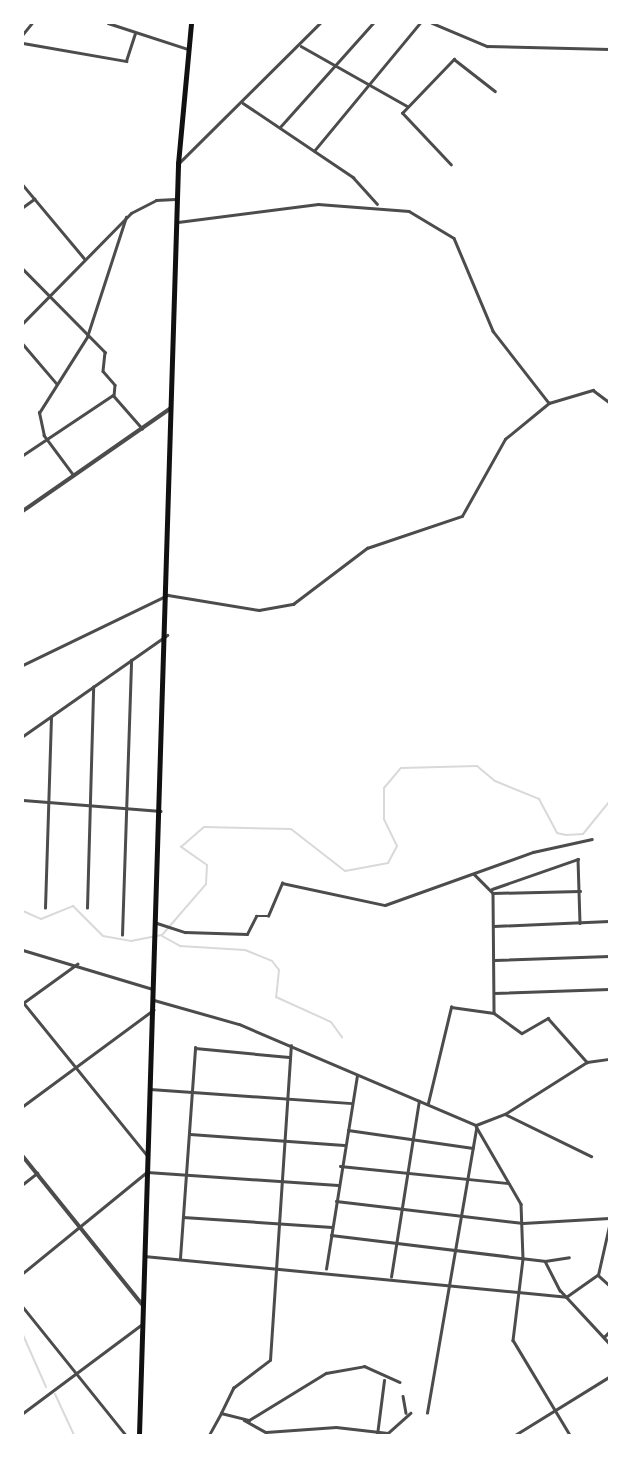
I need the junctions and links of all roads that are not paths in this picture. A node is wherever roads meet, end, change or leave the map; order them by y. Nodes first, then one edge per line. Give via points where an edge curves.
1 (32, 23) edge
2 (108, 23) edge
3 (191, 23) edge
4 (320, 23) edge
5 (373, 23) edge
6 (420, 23) edge
7 (432, 23) edge
8 (135, 33) junction
9 (23, 34) edge
10 (23, 43) edge
11 (300, 46) junction
12 (188, 49) junction
13 (609, 50) edge
14 (336, 67) junction
15 (372, 87) junction
16 (495, 91) dead end
17 (243, 103) junction
18 (407, 106) junction
19 (280, 128) junction
20 (314, 151) junction
21 (178, 164) junction
22 (451, 164) dead end
23 (23, 185) edge
24 (35, 198) junction
25 (178, 199) junction
26 (377, 204) junction
27 (23, 207) edge
28 (126, 217) junction
29 (178, 222) junction
30 (84, 258) junction
31 (23, 269) edge
32 (46, 298) junction
33 (23, 323) edge
34 (87, 337) junction
35 (23, 344) edge
36 (57, 384) junction
37 (114, 396) junction
38 (609, 402) edge
39 (549, 403) junction
40 (172, 407) junction
41 (142, 428) junction
42 (46, 439) junction
43 (23, 454) edge
44 (73, 475) junction
45 (23, 511) edge
46 (168, 595) junction
47 (167, 635) junction
48 (131, 660) junction
49 (23, 666) edge
50 (93, 687) junction
51 (51, 717) junction
52 (23, 736) edge
53 (23, 800) edge
54 (48, 801) junction
55 (90, 804) junction
56 (128, 807) junction
57 (161, 811) junction
58 (592, 839) dead end
59 (474, 874) junction
60 (492, 891) junction
61 (580, 891) junction
62 (45, 908) dead end
63 (87, 908) dead end
64 (609, 921) edge
65 (156, 923) junction
66 (580, 923) junction
67 (494, 926) junction
68 (122, 935) dead end
69 (23, 950) edge
70 (609, 956) edge
71 (495, 960) junction
72 (77, 964) junction
73 (153, 989) junction
74 (609, 989) edge
75 (494, 993) junction
76 (154, 1000) junction
77 (23, 1003) edge
78 (153, 1010) junction
79 (494, 1013) junction
80 (291, 1046) junction
81 (290, 1058) junction
82 (609, 1059) edge
83 (587, 1062) junction
84 (76, 1067) junction
85 (357, 1075) junction
86 (150, 1089) junction
87 (192, 1092) junction
88 (286, 1099) junction
89 (419, 1100) junction
90 (352, 1103) junction
91 (428, 1104) junction
92 (23, 1106) edge
93 (505, 1114) junction
94 (476, 1125) junction
95 (347, 1130) junction
96 (189, 1134) junction
97 (282, 1139) junction
98 (412, 1139) junction
99 (344, 1145) junction
100 (473, 1148) junction
101 (23, 1156) edge
102 (147, 1156) junction
103 (592, 1156) dead end
104 (340, 1166) junction
105 (147, 1172) junction
106 (37, 1173) junction
107 (186, 1174) junction
108 (407, 1174) junction
109 (469, 1180) junction
110 (279, 1181) junction
111 (508, 1183) junction
112 (23, 1184) edge
113 (338, 1185) junction
114 (336, 1201) junction
115 (401, 1210) junction
116 (183, 1217) junction
117 (462, 1217) junction
118 (609, 1218) edge
119 (276, 1223) junction
120 (523, 1223) junction
121 (609, 1226) edge
122 (80, 1227) junction
123 (332, 1227) junction
124 (331, 1235) junction
125 (396, 1244) junction
126 (457, 1251) junction
127 (144, 1256) junction
128 (569, 1257) dead end
129 (180, 1258) junction
130 (523, 1259) junction
131 (545, 1261) junction
132 (274, 1266) junction
133 (326, 1269) junction
134 (23, 1273) edge
135 (598, 1275) junction
136 (390, 1277) junction
137 (609, 1285) edge
138 (453, 1286) junction
139 (517, 1295) junction
140 (566, 1297) junction
141 (142, 1304) junction
142 (23, 1307) edge
143 (142, 1325) junction
144 (609, 1332) edge
145 (604, 1337) junction
146 (609, 1343) edge
147 (77, 1371) junction
148 (609, 1377) edge
149 (384, 1380) junction
150 (400, 1382) dead end
151 (403, 1396) dead end
152 (557, 1409) junction
153 (23, 1413) edge
154 (221, 1413) junction
155 (426, 1413) dead end
156 (240, 1418) junction
157 (266, 1432) junction
158 (522, 1433) edge
159 (377, 1434) edge
160 (126, 1435) edge
161 (139, 1435) edge
162 (209, 1435) edge
163 (271, 1435) edge
164 (515, 1435) edge
165 (570, 1435) edge

1 - 9 street
2 - 8 street
3 - 12 highway
4 - 11 street
5 - 14 street
6 - 15 street
7 - 13 street via 487,46
8 - 10 street via 126,61
8 - 12 street
11 - 14 street
11 - 17 street
12 - 21 highway
14 - 15 street
14 - 19 street
15 - 18 street
15 - 20 street
16 - 18 street via 454,59
17 - 19 street
17 - 21 street
18 - 22 street via 402,119
19 - 20 street
20 - 26 street via 353,177
21 - 25 highway
23 - 24 street
24 - 27 street
24 - 30 street
25 - 28 street via 156,200
25 - 29 highway
26 - 29 street via 318,204
26 - 39 street via 409,211 454,238 493,331
28 - 30 street
28 - 34 street
29 - 40 highway
30 - 32 street
31 - 32 street
32 - 33 street
32 - 34 street
34 - 36 street
34 - 37 street via 105,352 103,368 115,385
35 - 36 street
36 - 42 street via 38,423
37 - 41 street
37 - 42 street
38 - 39 street via 593,390
39 - 46 street via 505,439 462,516 368,548 293,604 259,610
40 - 41 street
40 - 46 highway
41 - 44 street
42 - 43 street
42 - 44 street
44 - 45 street
46 - 47 highway
46 - 49 street
47 - 48 street
47 - 57 highway
48 - 50 street
48 - 56 street
50 - 51 street
50 - 55 street
51 - 52 street
51 - 54 street
53 - 54 street
54 - 55 street
54 - 62 street
55 - 56 street
55 - 63 street
56 - 57 street
56 - 68 street
57 - 65 highway
58 - 59 street
59 - 60 street
59 - 65 street via 385,905 282,883 268,916 256,916 247,934 185,932
60 - 61 street
60 - 61 street via 578,859
60 - 67 street
61 - 66 street
64 - 66 street
65 - 73 highway
66 - 67 street
67 - 71 street
69 - 72 street
70 - 71 street
71 - 75 street
72 - 73 street
72 - 77 street
73 - 76 highway
74 - 75 street
75 - 79 street
76 - 78 highway
76 - 80 street
77 - 84 street
78 - 84 street
78 - 86 highway
79 - 83 street via 522,1033 548,1018 557,1022
79 - 91 street via 449,1009
80 - 81 street
80 - 85 street
81 - 87 street via 195,1048
81 - 88 street
82 - 83 street
83 - 93 street
84 - 92 street
84 - 102 street
85 - 89 street
85 - 90 street
86 - 87 street
86 - 102 highway
87 - 88 street
87 - 96 street
88 - 90 street
88 - 97 street
89 - 91 street
89 - 98 street
90 - 95 street
91 - 94 street
93 - 94 street
93 - 103 street
94 - 100 street
94 - 111 street
95 - 98 street
95 - 99 street
96 - 97 street
96 - 107 street
97 - 99 street
97 - 110 street
98 - 100 street
98 - 108 street
99 - 104 street
100 - 109 street
101 - 106 street
102 - 105 highway
104 - 108 street
104 - 113 street
105 - 107 street
105 - 122 street
105 - 127 highway
106 - 112 street
106 - 122 street
107 - 110 street
107 - 116 street
108 - 109 street
108 - 115 street
109 - 111 street
109 - 117 street
110 - 113 street
110 - 119 street
111 - 120 street via 521,1203
113 - 114 street
114 - 115 street
114 - 123 street
115 - 117 street
115 - 125 street
116 - 119 street
116 - 129 street
117 - 120 street
117 - 126 street
118 - 120 street
119 - 123 street
119 - 132 street
120 - 130 street
121 - 135 street
122 - 134 street
122 - 141 street
123 - 124 street
124 - 125 street
124 - 133 street
125 - 126 street
125 - 136 street
126 - 130 street
126 - 138 street
127 - 129 street
127 - 141 highway
128 - 131 street
129 - 132 street
130 - 131 street
130 - 139 street
131 - 140 street
132 - 133 street
132 - 154 street via 270,1360 233,1388
133 - 136 street
135 - 137 street
135 - 140 street
136 - 138 street
138 - 139 street
138 - 155 street
139 - 140 street
139 - 152 street via 513,1340
140 - 145 street
141 - 143 highway
142 - 147 street
143 - 147 street
143 - 161 highway
144 - 145 street
145 - 146 street
147 - 153 street
147 - 160 street
148 - 152 street
149 - 150 street
149 - 156 street via 364,1366 326,1373 249,1420
149 - 159 street
151 - 159 street via 408,1413 400,1428
152 - 158 street
152 - 165 street
154 - 156 street
154 - 162 street
156 - 157 street
157 - 159 street via 336,1427
157 - 163 street
158 - 164 street

